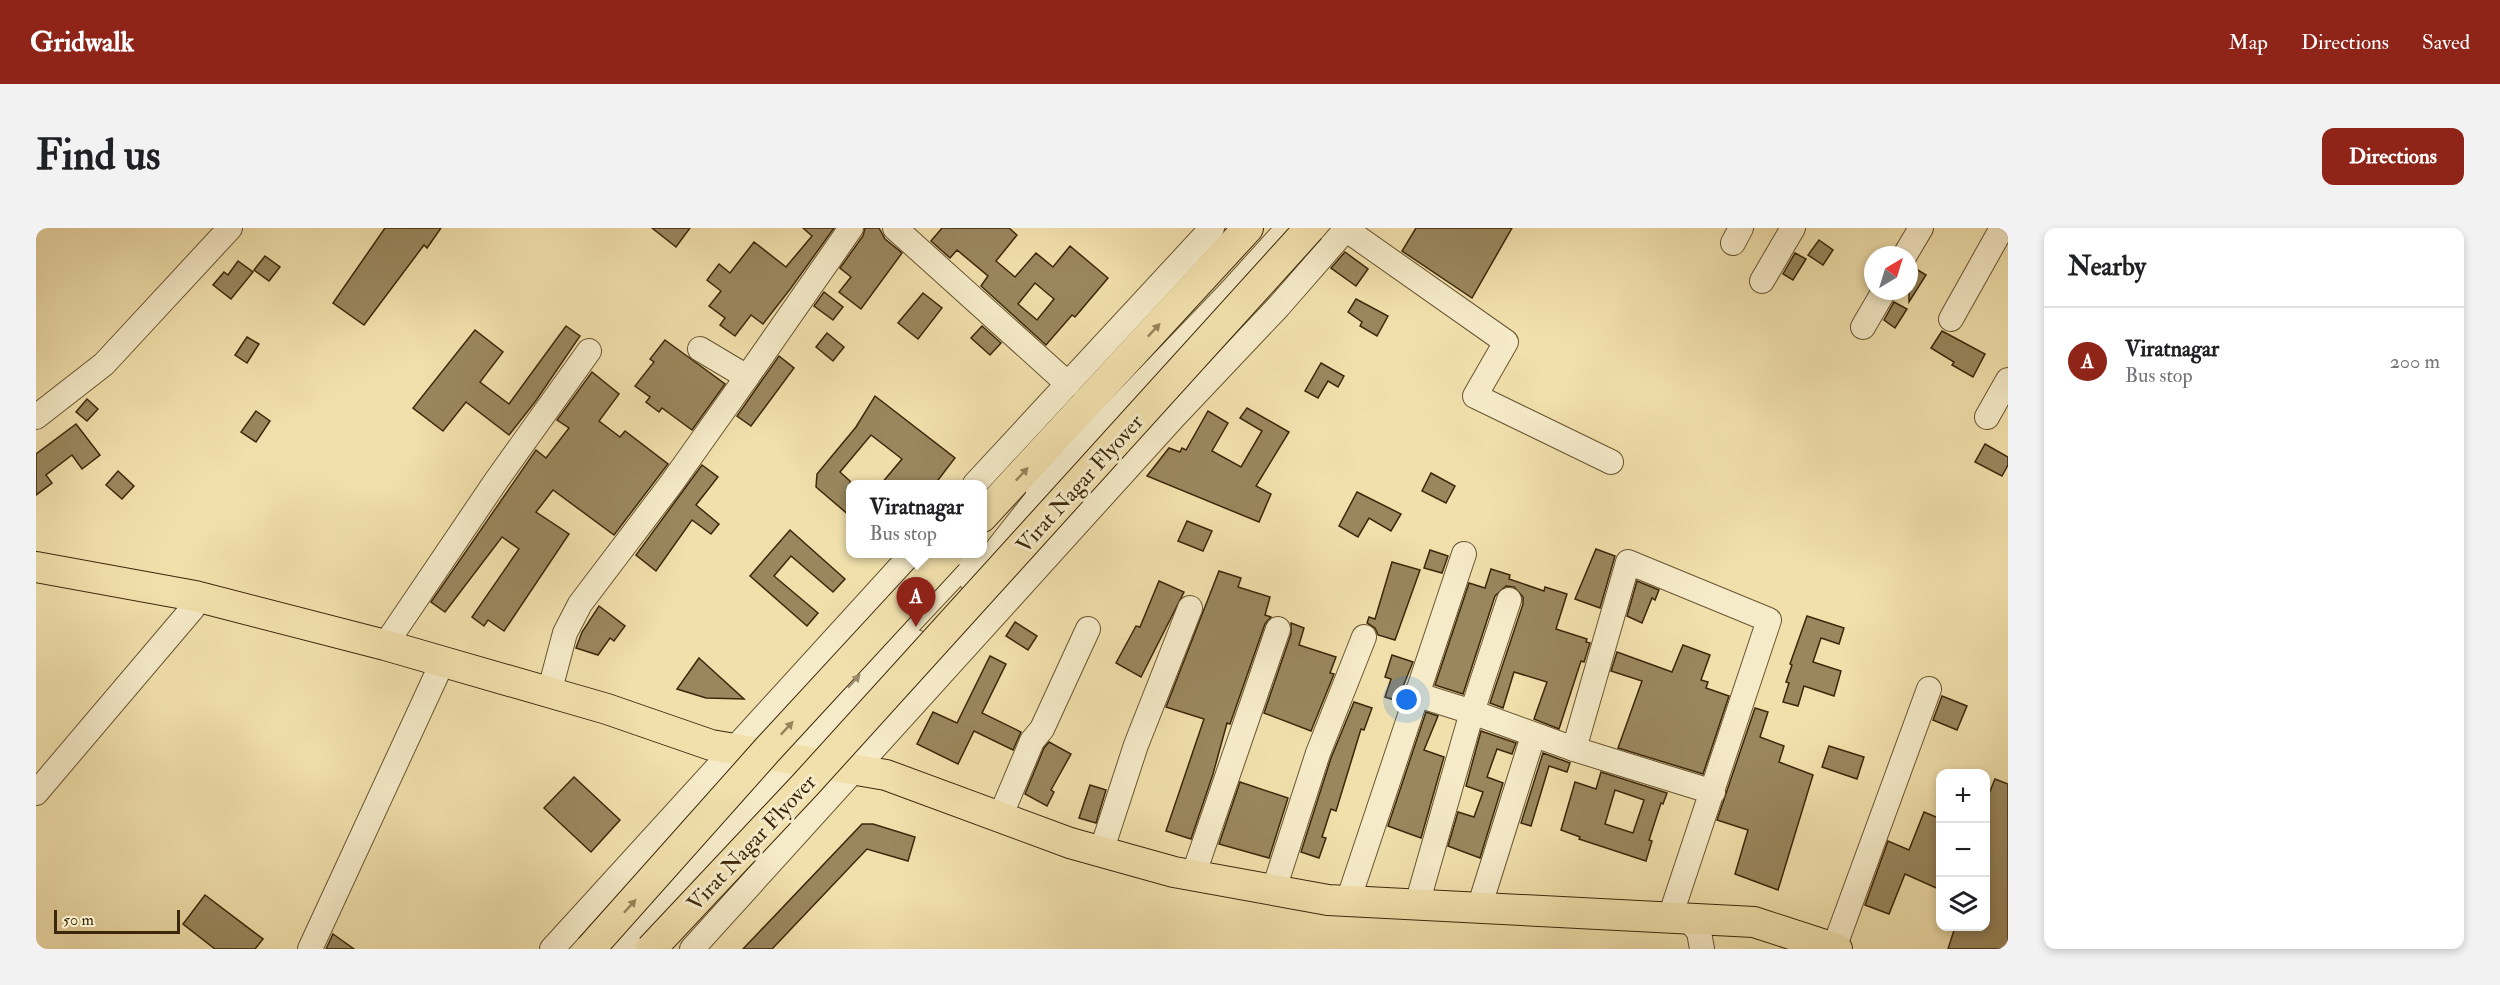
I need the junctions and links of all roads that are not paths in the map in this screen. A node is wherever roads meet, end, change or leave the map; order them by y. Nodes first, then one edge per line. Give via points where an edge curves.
1 (230, 228) edge
2 (851, 228) edge
3 (895, 228) edge
4 (1248, 228) edge
5 (1288, 228) edge
6 (1310, 228) edge
7 (1345, 228) edge
8 (1793, 228) edge
9 (1921, 228) edge
10 (2002, 228) edge
11 (1205, 230) edge
12 (1910, 246) edge
13 (1762, 281) dead end
14 (1879, 300) edge
15 (1951, 319) dead end
16 (1863, 327) dead end
17 (700, 348) dead end
18 (589, 351) dead end
19 (747, 377) junction
20 (2008, 380) edge
21 (1068, 384) junction
22 (36, 417) edge
23 (1986, 417) dead end
24 (1611, 462) dead end
25 (979, 480) edge
26 (1050, 482) junction
27 (987, 512) edge
28 (987, 541) edge
29 (1464, 554) dead end
30 (908, 558) edge
31 (944, 558) edge
32 (970, 558) edge
33 (36, 567) edge
34 (36, 579) edge
35 (1509, 600) dead end
36 (193, 608) junction
37 (1190, 608) dead end
38 (1088, 629) dead end
39 (1278, 629) dead end
40 (1365, 638) dead end
41 (385, 645) junction
42 (437, 674) junction
43 (1929, 689) dead end
44 (549, 693) junction
45 (1415, 694) junction
46 (1472, 712) junction
47 (1533, 736) junction
48 (1574, 749) junction
49 (728, 754) junction
50 (795, 759) junction
51 (850, 775) junction
52 (36, 792) edge
53 (1713, 792) junction
54 (1000, 817) junction
55 (1101, 852) junction
56 (1192, 876) junction
57 (1274, 889) junction
58 (1348, 901) junction
59 (1417, 904) junction
60 (1479, 908) junction
61 (1690, 929) edge
62 (1835, 948) edge
63 (310, 949) edge
64 (552, 949) edge
65 (590, 949) edge
66 (621, 949) edge
67 (651, 949) edge
68 (692, 949) edge
69 (1793, 949) edge

1 - 22 street via 104,364
2 - 19 street
3 - 21 street
27 -> 4 main road
5 - 26 street
6 - 67 main road, Virat Nagar Flyover, bridge via 822,767
7 - 24 street via 1506,342 1475,396
7 - 51 street via 1278,307
8 - 13 street
9 - 12 street
10 - 15 street
11 - 21 street
14 - 16 street
17 - 19 street
18 - 41 street
19 - 44 street via 580,604 565,633
20 - 23 street
21 - 25 street
26 - 28 street
26 - 50 street via 978,575 846,716
29 - 45 street
30 - 49 street
65 -> 31 main road, Virat Nagar Flyover, bridge
50 -> 32 street via 833,704
33 - 41 main road via 195,596
34 - 36 main road
35 - 46 street
36 - 42 main road
36 - 52 street
37 - 55 street via 1136,746
38 - 54 street via 1042,729 1032,741
39 - 56 street
40 - 57 street via 1318,753
41 - 44 main road
42 - 49 main road via 604,720 708,756
42 - 63 street
43 - 62 street
44 - 49 main road via 607,709
45 - 46 street
45 - 58 street
46 - 47 street
46 - 59 street
47 - 48 street
47 - 60 street
48 - 53 street
48 - 53 street via 1628,562 1769,620
49 - 50 main road
49 - 64 street
50 - 51 main road
50 - 66 street
51 - 54 main road via 886,775
51 - 61 main road via 1066,856 1171,886 1327,913
51 - 68 street
53 - 61 street
54 - 55 main road
55 - 56 main road
56 - 57 main road
57 - 58 main road
58 - 59 main road
59 - 60 main road
60 - 61 main road
61 - 62 main road via 1754,922
61 - 69 main road via 1751,935

